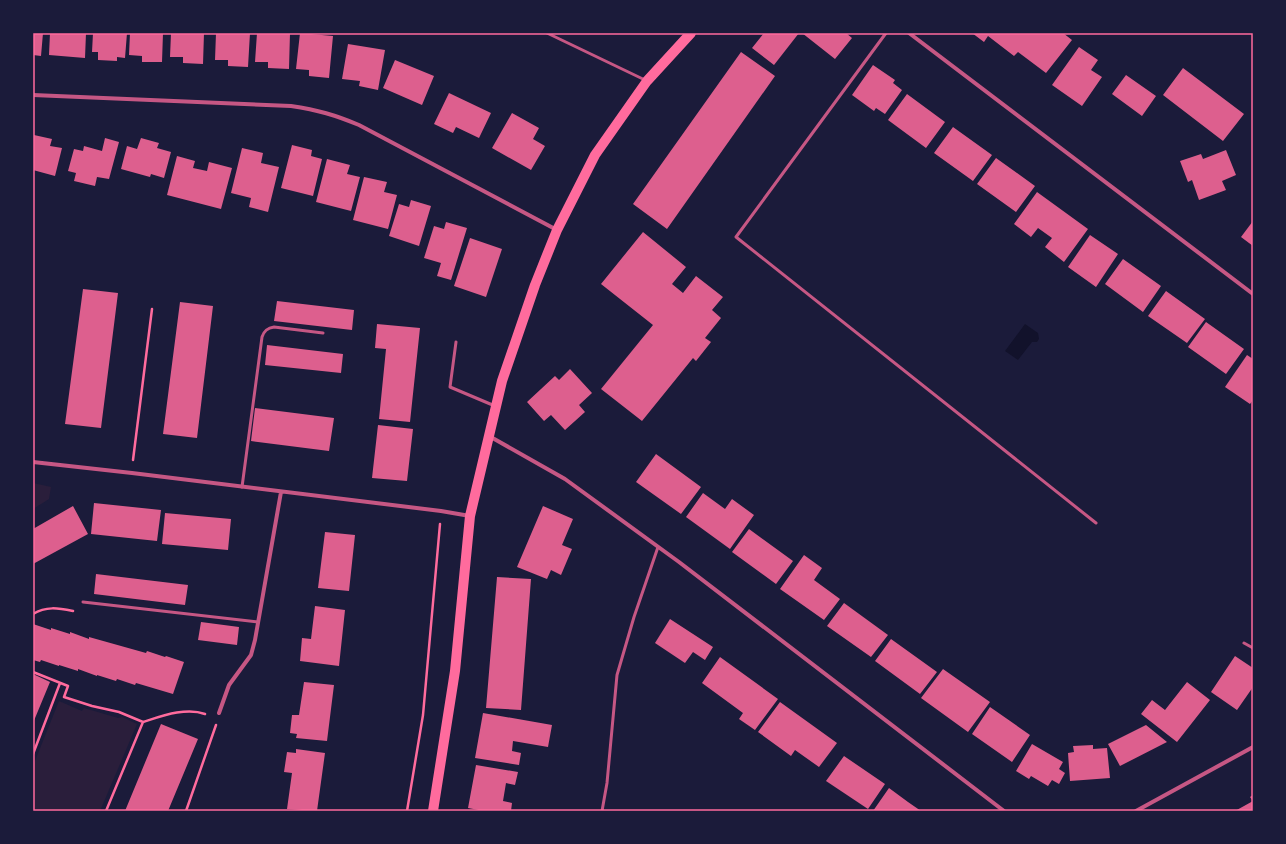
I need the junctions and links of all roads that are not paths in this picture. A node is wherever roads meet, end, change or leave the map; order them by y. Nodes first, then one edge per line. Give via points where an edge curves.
1 (547, 33) edge
2 (691, 33) edge
3 (886, 33) edge
4 (909, 33) edge
5 (918, 33) edge
6 (915, 37) junction
7 (646, 81) junction
8 (33, 95) edge
9 (557, 230) junction
10 (1253, 294) edge
11 (323, 334) dead end
12 (456, 342) dead end
13 (496, 407) junction
14 (489, 436) junction
15 (33, 462) edge
16 (242, 487) junction
17 (280, 492) junction
18 (470, 516) junction
19 (1096, 523) dead end
20 (658, 547) junction
21 (83, 602) road end
22 (258, 622) junction
23 (1244, 644) dead end
24 (1253, 648) edge
25 (220, 713) road end
26 (1253, 747) edge
27 (433, 811) edge
28 (602, 811) edge
29 (1004, 811) edge
30 (1136, 811) edge

1 - 7 lane
2 - 7 main road
3 - 19 lane via 736,238
4 - 6 street
5 - 6 street
6 - 10 street
7 - 9 main road via 596,155
8 - 9 street via 291,106 328,113 359,125
9 - 13 main road via 504,373
11 - 16 lane via 274,327 264,332
12 - 13 lane via 450,387
13 - 14 main road
14 - 18 main road
14 - 20 street via 565,479
15 - 16 street
16 - 17 street
17 - 18 street
17 - 22 street
18 - 27 main road via 455,671
20 - 28 lane via 617,675
20 - 29 street
21 - 22 lane
22 - 25 street via 251,655 229,685
23 - 24 lane
26 - 30 street

